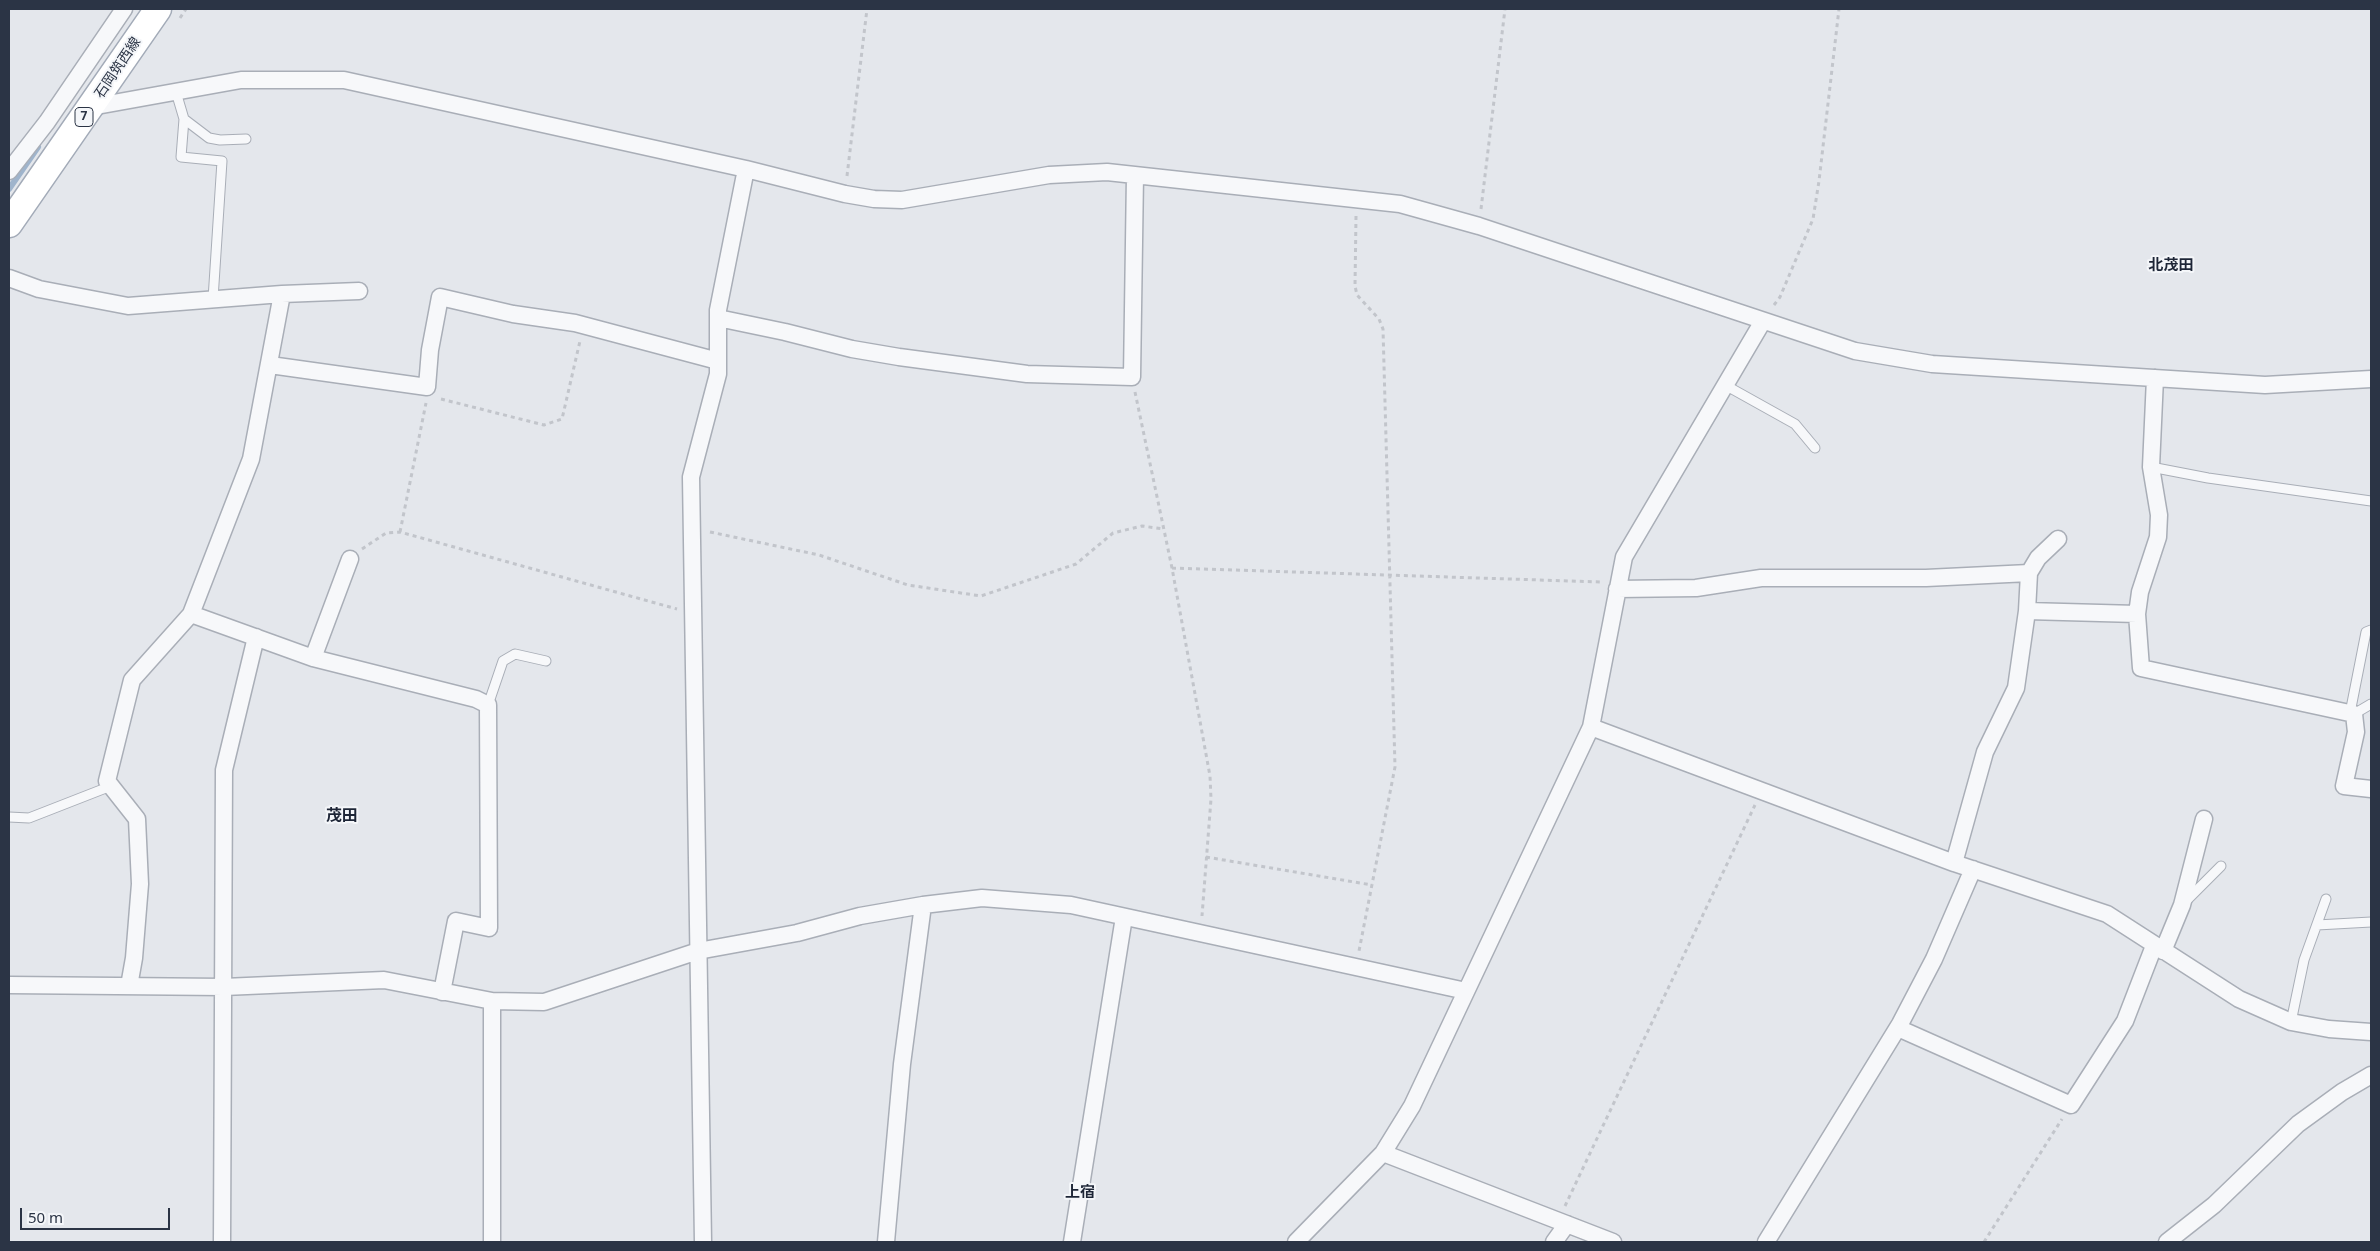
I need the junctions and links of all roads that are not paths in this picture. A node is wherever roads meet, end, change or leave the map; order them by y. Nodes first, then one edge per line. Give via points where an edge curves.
1 (124, 9) edge
2 (158, 9) edge
3 (176, 92) junction
4 (91, 107) junction
5 (184, 119) junction
6 (47, 122) junction
7 (69, 139) junction
8 (246, 139) dead end
9 (746, 169) junction
10 (9, 171) edge
11 (1135, 175) junction
12 (9, 224) edge
13 (9, 278) edge
14 (359, 291) dead end
15 (282, 294) junction
16 (213, 299) junction
17 (718, 318) junction
18 (1763, 321) junction
19 (718, 361) junction
20 (270, 365) junction
21 (2155, 378) junction
22 (2371, 378) edge
23 (1726, 385) junction
24 (1815, 448) dead end
25 (2151, 467) junction
26 (2371, 501) edge
27 (2058, 539) dead end
28 (350, 559) road end
29 (2029, 573) junction
30 (1618, 586) junction
31 (2027, 611) junction
32 (191, 614) junction
33 (2137, 614) junction
34 (2371, 630) edge
35 (256, 637) junction
36 (313, 658) junction
37 (546, 661) dead end
38 (2371, 704) edge
39 (488, 705) junction
40 (2352, 714) junction
41 (1592, 728) junction
42 (111, 786) junction
43 (2371, 789) edge
44 (9, 817) edge
45 (2204, 819) dead end
46 (1954, 864) junction
47 (2221, 866) dead end
48 (1973, 869) junction
49 (2326, 900) dead end
50 (923, 905) junction
51 (2182, 905) junction
52 (1124, 917) junction
53 (2371, 922) edge
54 (2317, 925) junction
55 (2158, 948) junction
56 (698, 950) junction
57 (9, 985) edge
58 (129, 986) junction
59 (224, 987) junction
60 (1466, 991) junction
61 (442, 992) junction
62 (492, 1001) junction
63 (2291, 1022) junction
64 (1898, 1028) junction
65 (2371, 1032) edge
66 (2371, 1075) edge
67 (1383, 1153) junction
68 (1562, 1222) junction
69 (222, 1242) edge
70 (492, 1242) edge
71 (703, 1242) edge
72 (886, 1242) edge
73 (1072, 1242) edge
74 (1296, 1242) edge
75 (1554, 1242) edge
76 (1613, 1242) edge
77 (1766, 1242) edge
78 (2167, 1242) edge

1 - 6 street
2 - 4 main road, 石岡筑西線 / 7
3 - 4 street
3 - 5 lane
3 - 9 street via 241,80 344,80
4 - 7 main road, 石岡筑西線 / 7
5 - 8 lane via 208,138
5 - 16 lane via 181,157 222,161
6 - 7 street
6 - 10 street
7 - 12 main road, 石岡筑西線 / 7
9 - 11 street via 845,194 902,200 1049,175 1107,172
9 - 17 street
11 - 17 street via 1132,377 1027,374 899,357
11 - 18 street via 1400,204 1480,226
13 - 16 street via 39,289 128,306
14 - 15 street
15 - 16 street
15 - 20 street
17 - 19 street
18 - 21 street via 1855,351 1932,364
18 - 23 street
19 - 20 street via 583,326 440,297 430,350 427,391
19 - 56 street via 718,374 691,477
20 - 32 street via 251,459
21 - 22 street via 2265,385
21 - 25 street
23 - 24 lane via 1795,424
23 - 30 street via 1624,557
25 - 26 lane
25 - 33 street via 2159,515 2158,537 2140,592
27 - 29 street via 2038,558
28 - 36 street
29 - 30 street via 1926,578 1760,578 1696,588
29 - 31 street
30 - 41 street
31 - 33 street
31 - 46 street via 2016,688 1985,752
32 - 35 street
32 - 42 street via 132,680 107,781
33 - 40 street via 2141,668
34 - 40 lane via 2366,632
35 - 36 street
35 - 59 street via 224,770
36 - 39 street via 476,699
37 - 39 lane via 515,654 504,662
38 - 40 lane
39 - 61 street via 489,928 456,921
40 - 43 street via 2356,732 2344,786
41 - 46 street
41 - 60 street
42 - 44 lane via 29,818
42 - 58 street via 137,819 140,884
45 - 51 street
46 - 48 street
47 - 51 lane
48 - 55 street via 2107,914
48 - 64 street via 1934,960
49 - 54 lane
50 - 52 street via 982,898 1071,906
50 - 56 street via 860,916 797,933
50 - 72 street via 902,1064
51 - 55 street
52 - 60 street
52 - 73 street
53 - 54 lane
54 - 63 lane via 2304,960
55 - 63 street via 2239,999
55 - 64 street via 2125,1020 2071,1106
56 - 62 street via 544,1002
56 - 71 street
57 - 58 street
58 - 59 street
59 - 61 street via 384,980
59 - 69 street
60 - 67 street via 1412,1106
61 - 62 street
62 - 70 street
63 - 65 street
64 - 77 street
66 - 78 street via 2298,1124 2214,1205
67 - 68 street
67 - 74 street
68 - 75 street
68 - 76 street

